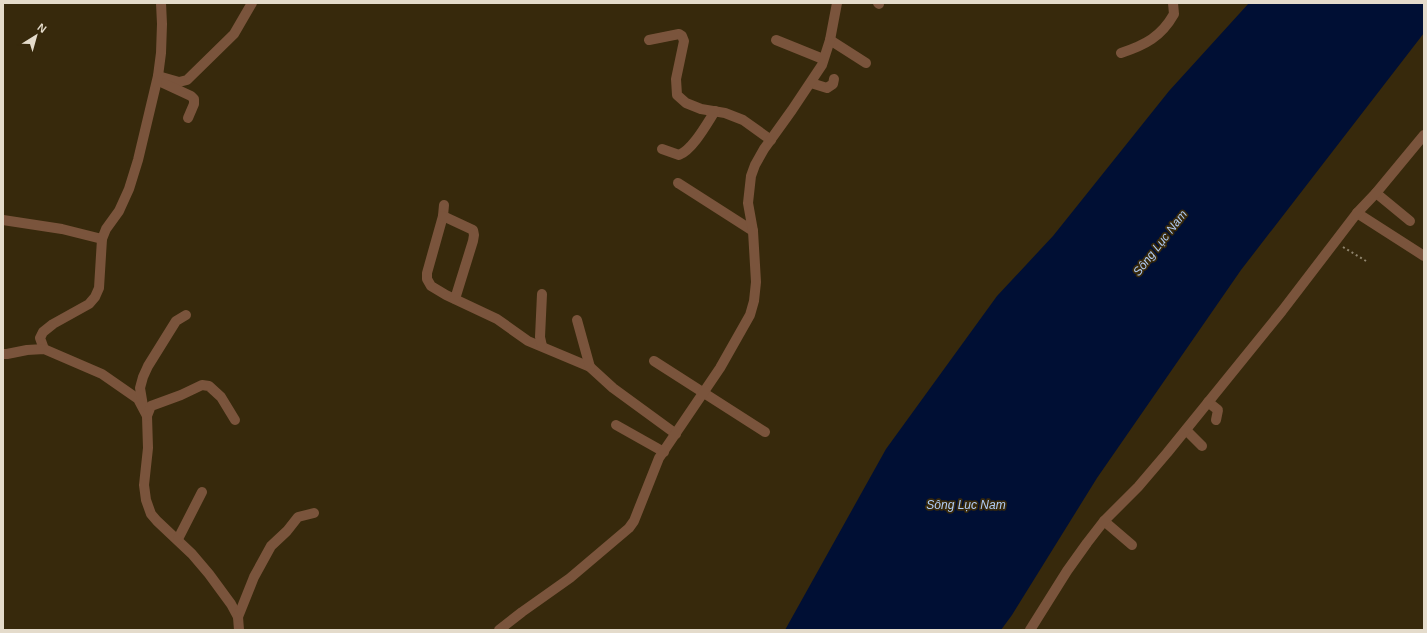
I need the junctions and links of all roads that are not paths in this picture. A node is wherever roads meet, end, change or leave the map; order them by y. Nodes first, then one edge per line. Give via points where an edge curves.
1 (161, 3) edge
2 (252, 3) edge
3 (837, 3) edge
4 (1173, 3) edge
5 (649, 40) dead end
6 (776, 40) dead end
7 (830, 40) junction
8 (1121, 53) dead end
9 (823, 59) junction
10 (866, 63) dead end
11 (158, 79) junction
12 (834, 79) dead end
13 (811, 83) junction
14 (715, 111) junction
15 (188, 118) dead end
16 (1424, 135) edge
17 (771, 140) junction
18 (662, 149) dead end
19 (678, 183) dead end
20 (1376, 193) junction
21 (444, 205) dead end
22 (1358, 213) junction
23 (443, 216) junction
24 (3, 220) edge
25 (1410, 220) dead end
26 (753, 231) junction
27 (102, 239) junction
28 (1424, 256) edge
29 (542, 294) dead end
30 (455, 300) junction
31 (186, 315) dead end
32 (577, 320) dead end
33 (542, 346) junction
34 (44, 349) junction
35 (3, 354) edge
36 (654, 361) dead end
37 (590, 367) junction
38 (703, 393) junction
39 (1208, 402) junction
40 (145, 412) junction
41 (235, 420) dead end
42 (1216, 420) dead end
43 (616, 425) dead end
44 (1186, 430) junction
45 (766, 432) dead end
46 (676, 434) junction
47 (1202, 446) dead end
48 (664, 452) junction
49 (202, 492) dead end
50 (314, 513) dead end
51 (1104, 521) junction
52 (178, 539) junction
53 (1132, 545) dead end
54 (238, 617) junction
55 (239, 630) edge
56 (499, 630) edge
57 (1030, 630) edge

1 - 11 street via 162,46
2 - 11 street via 234,34 187,80 180,82
3 - 7 street
4 - 8 street via 1174,14 1161,32 1139,47
5 - 14 street via 679,34 682,36 684,41 676,79 676,95 686,103
6 - 9 street
7 - 9 street
7 - 10 street
9 - 13 street
11 - 15 street via 194,100
11 - 27 street via 129,189
12 - 13 street via 833,84 827,88
13 - 17 street
14 - 17 street via 742,120
14 - 18 street via 685,153 679,155
16 - 20 street
17 - 26 street via 751,176 748,203
19 - 26 street
20 - 22 street
20 - 25 street
21 - 23 street
22 - 28 street
22 - 39 street
23 - 30 street via 427,279 431,286
23 - 30 street via 472,230 474,235
24 - 27 street via 62,229
26 - 38 street via 756,282 750,315
27 - 34 street via 99,288 89,304 43,332 40,338
29 - 33 street
30 - 33 street via 497,319 521,336
31 - 40 street via 176,321 143,377 140,388
32 - 37 street
33 - 37 street
34 - 35 street
34 - 40 street via 102,374 138,399
36 - 38 street
37 - 46 street via 613,388
38 - 45 street
38 - 46 street
39 - 42 street via 1218,410
39 - 44 street
40 - 41 street via 151,406 202,385 209,386 221,397
40 - 52 street via 148,448 144,485 146,500 151,514
43 - 48 street
44 - 47 street
44 - 51 street via 1138,487
46 - 48 street
48 - 56 street via 659,458 629,528 570,578
49 - 52 street
50 - 54 street via 298,517 271,546 254,577
51 - 53 street
51 - 57 street via 1067,571
52 - 54 street via 209,574
54 - 55 street

